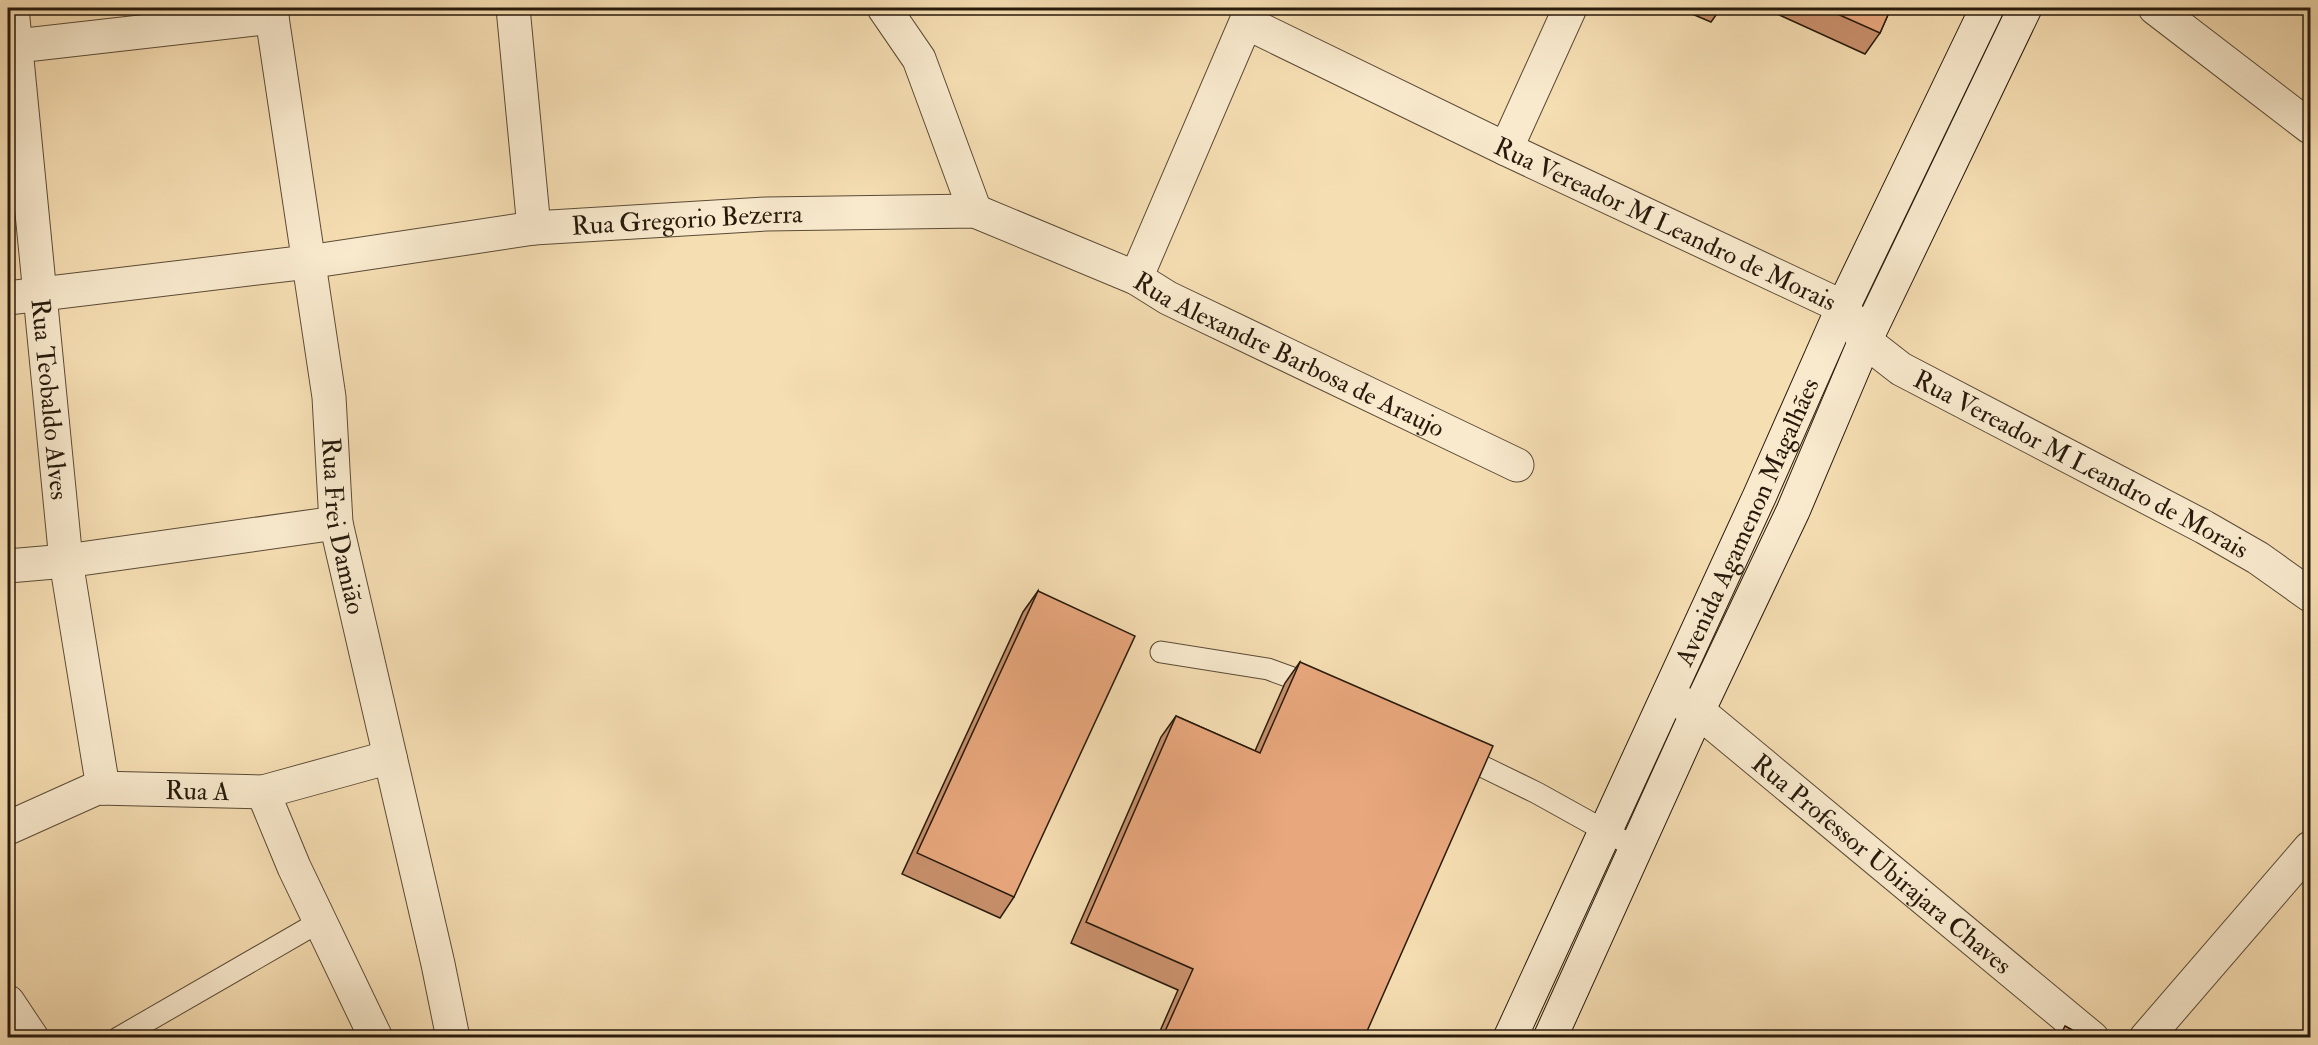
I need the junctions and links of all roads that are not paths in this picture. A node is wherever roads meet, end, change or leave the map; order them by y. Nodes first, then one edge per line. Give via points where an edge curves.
1 (12, 8) edge
2 (513, 8) edge
3 (884, 8) edge
4 (1570, 8) edge
5 (1987, 8) edge
6 (2025, 8) edge
7 (2155, 8) edge
8 (270, 12) edge
9 (1250, 15) edge
10 (11, 47) edge
11 (2310, 127) edge
12 (1506, 149) junction
13 (975, 211) junction
14 (534, 228) junction
15 (1062, 247) joint
16 (308, 262) junction
17 (1136, 278) junction
18 (40, 294) junction
19 (8, 298) edge
20 (1843, 307) junction
21 (1865, 341) junction
22 (1517, 465) dead end
23 (336, 523) junction
24 (66, 561) junction
25 (8, 566) edge
26 (2310, 595) edge
27 (1710, 605) junction
28 (1742, 621) junction
29 (1161, 652) dead end
30 (1333, 694) edge
31 (1668, 696) junction
32 (1698, 711) junction
33 (1441, 746) edge
34 (390, 757) junction
35 (103, 788) junction
36 (263, 792) junction
37 (8, 828) edge
38 (1605, 830) junction
39 (1636, 848) junction
40 (2310, 848) edge
41 (319, 922) junction
42 (8, 1002) edge
43 (1520, 1034) edge
44 (32, 1038) edge
45 (118, 1038) edge
46 (376, 1038) edge
47 (453, 1038) edge
48 (1550, 1038) edge
49 (2092, 1038) edge
50 (2146, 1038) edge

1 - 10 street, Rua Teobaldo Alves
2 - 14 street
3 - 13 street via 919,59
4 - 12 street
5 - 20 street, Avenida Agamenon Magalhães
6 - 21 street, Avenida Agamenon Magalhães
7 - 11 street
8 - 10 street
8 - 16 street, Rua Frei Damião
9 - 12 street, Rua Vereador M Leandro de Morais
9 - 17 street
10 - 18 street, Rua Teobaldo Alves
12 - 20 street, Rua Vereador M Leandro de Morais
13 - 14 street, Rua Gregorio Bezerra via 766,214
13 - 15 street, Rua Gregorio Bezerra
14 - 16 street, Rua Gregorio Bezerra
15 - 17 street, Rua Alexandre Barbosa de Araujo
16 - 18 street, Rua Gregorio Bezerra
16 - 23 street, Rua Frei Damião via 329,397
17 - 22 street, Rua Alexandre Barbosa de Araujo via 1168,298
18 - 19 street, Rua Gregorio Bezerra
18 - 24 street, Rua Teobaldo Alves
20 - 21 street, Rua Vereador M Leandro de Morais
20 - 27 street, Avenida Agamenon Magalhães
21 - 26 street, Rua Vereador M Leandro de Morais via 1901,369 2204,527 2258,558
21 - 28 street, Avenida Agamenon Magalhães
23 - 24 street
23 - 34 street, Rua Frei Damião
24 - 25 street
24 - 35 street, Rua Teobaldo Alves
27 - 28 street
27 - 31 street, Avenida Agamenon Magalhães
28 - 32 street, Avenida Agamenon Magalhães
29 - 30 lane via 1268,669
31 - 32 street, Rua Professor Ubirajara Chaves
31 - 38 street, Avenida Agamenon Magalhães
32 - 39 street, Avenida Agamenon Magalhães
32 - 49 street, Rua Professor Ubirajara Chaves
33 - 38 lane
34 - 36 street, Rua A
34 - 47 street, Rua Frei Damião
35 - 36 street, Rua A
35 - 37 street, Rua A
36 - 41 street
38 - 39 lane
38 - 43 street, Avenida Agamenon Magalhães
39 - 48 street, Avenida Agamenon Magalhães
40 - 50 street
41 - 45 lane
41 - 46 street
42 - 44 street

